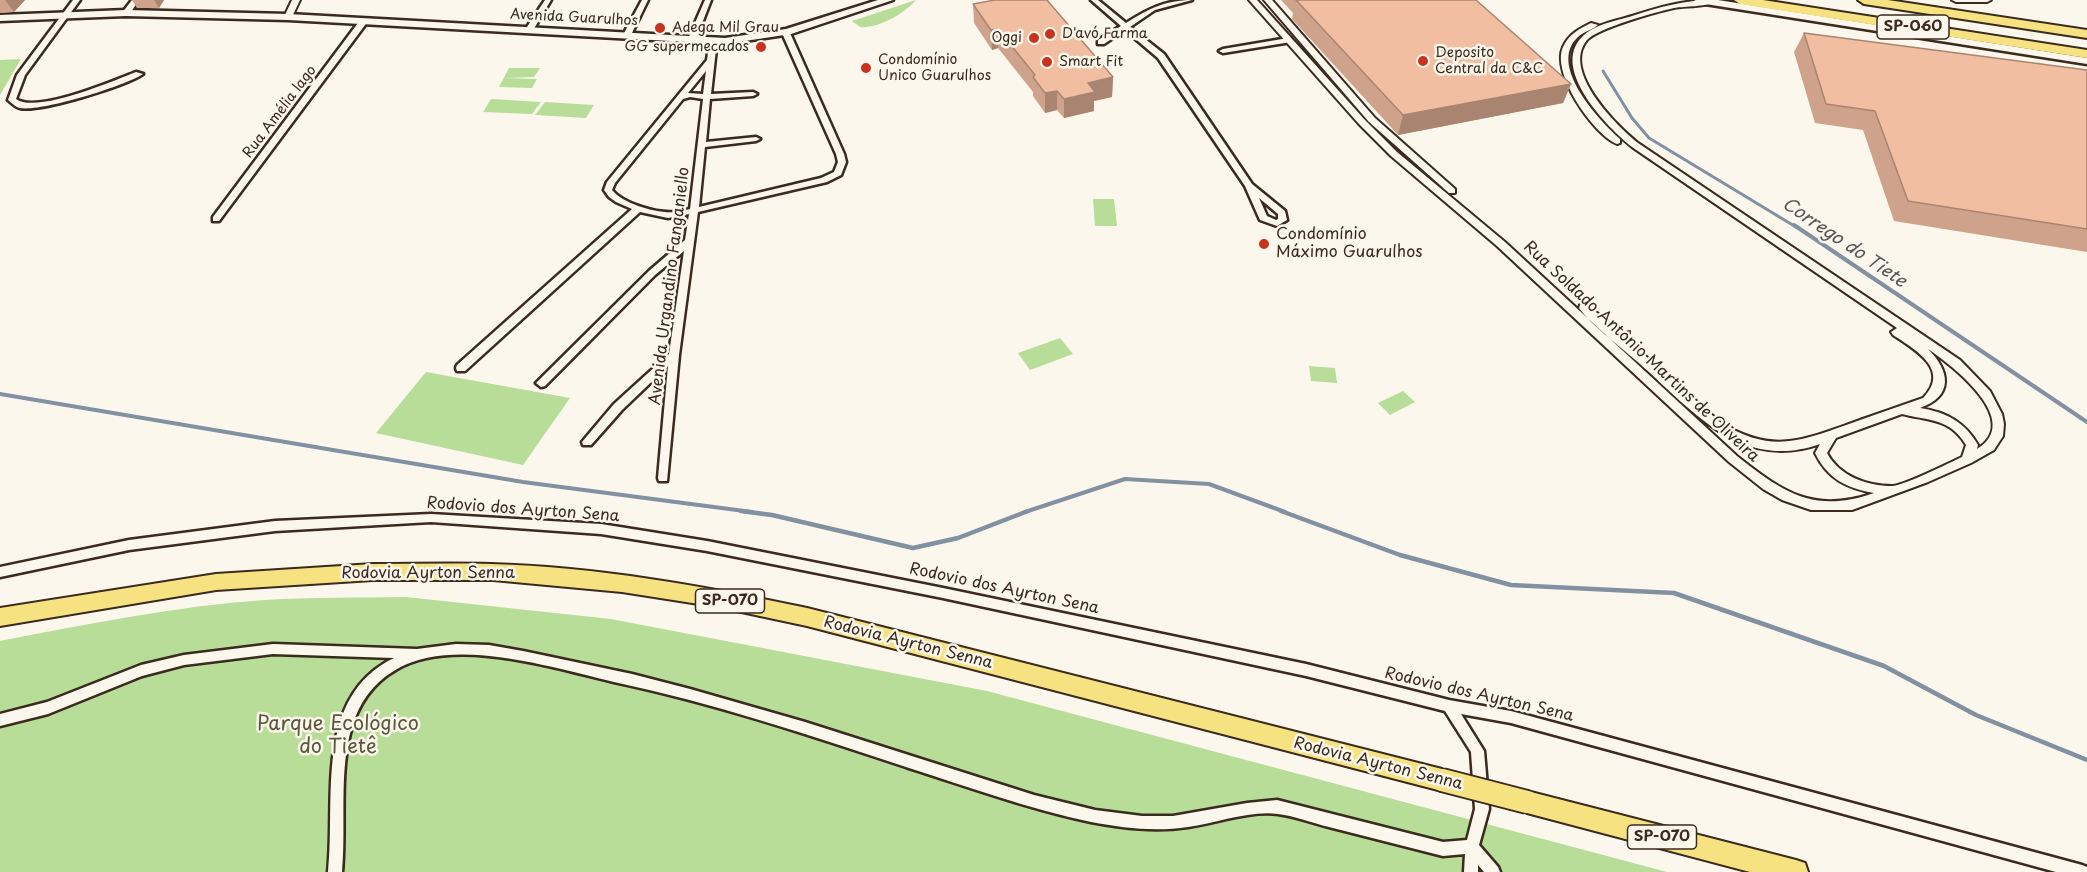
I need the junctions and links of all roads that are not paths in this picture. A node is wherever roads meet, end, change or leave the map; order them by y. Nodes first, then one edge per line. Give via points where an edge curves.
1 (77, 0) edge
2 (136, 0) edge
3 (296, 0) edge
4 (548, 0) edge
5 (645, 0) edge
6 (708, 0) edge
7 (888, 0) edge
8 (1094, 0) edge
9 (1189, 0) edge
10 (1252, 0) edge
11 (1268, 0) edge
12 (1654, 0) edge
13 (1740, 0) edge
14 (1767, 0) edge
15 (1796, 0) edge
16 (1864, 0) edge
17 (1914, 0) edge
18 (1956, 0) edge
19 (1987, 0) edge
20 (1704, 1) edge
21 (1809, 11) junction
22 (126, 13) junction
23 (1280, 14) junction
24 (64, 15) junction
25 (1267, 16) junction
26 (288, 17) junction
27 (0, 18) edge
28 (364, 21) junction
29 (1128, 26) junction
30 (2087, 26) edge
31 (529, 30) junction
32 (786, 33) junction
33 (2087, 34) edge
34 (627, 35) junction
35 (692, 39) junction
36 (713, 40) junction
37 (1288, 40) junction
38 (1101, 42) dead end
39 (2087, 45) edge
40 (1223, 51) dead end
41 (2087, 54) edge
42 (2087, 61) edge
43 (709, 63) junction
44 (139, 74) dead end
45 (753, 94) dead end
46 (708, 97) junction
47 (677, 99) junction
48 (756, 139) dead end
49 (702, 145) junction
50 (1249, 186) dead end
51 (639, 208) junction
52 (694, 210) junction
53 (216, 219) dead end
54 (689, 242) junction
55 (674, 355) junction
56 (461, 368) dead end
57 (542, 383) dead end
58 (1899, 411) junction
59 (1831, 436) junction
60 (587, 442) dead end
61 (1967, 460) junction
62 (663, 478) dead end
63 (1892, 490) junction
64 (0, 572) edge
65 (0, 617) edge
66 (417, 653) junction
67 (1449, 706) junction
68 (0, 720) edge
69 (1472, 847) junction
70 (335, 872) edge
71 (1471, 872) edge
72 (1493, 872) edge
73 (1796, 872) edge
74 (2082, 872) edge

1 - 24 street
2 - 22 street
3 - 26 street
4 - 31 street
5 - 34 street
6 - 35 street
7 - 32 main road, Avenida Guarulhos
8 - 29 street
9 - 29 street via 1153,9
10 - 25 street, Rua Soldado Antônio Martins de Oliveira
11 - 23 street, Rua Soldado Antônio Martins de Oliveira
12 - 58 street, Rua Soldado Antônio Martins de Oliveira via 1649,7 1589,26 1572,38 1564,48 1565,71 1592,116 1629,150 1922,350 1940,373 1942,385 1927,401
13 - 21 highway, SP-060
14 - 21 highway
15 - 39 highway, SP-060
16 - 33 highway, SP-060
17 - 30 highway, SP-060
18 - 19 street
20 - 42 main road
20 - 61 street, Rua Soldado Antônio Martins de Oliveira via 1671,5 1593,33 1576,52 1578,72 1604,116 1623,136 1937,349 1975,381 1997,418 1997,435 1990,447
21 - 41 highway, SP-060
22 - 24 main road, Avenida Guarulhos
22 - 26 main road, Avenida Guarulhos
23 - 25 street
23 - 59 street, Rua Soldado Antônio Martins de Oliveira via 1396,144 1717,426 1732,436 1769,448 1786,448
24 - 27 main road, Avenida Guarulhos
24 - 44 street via 21,75 12,100 16,106 52,103
25 - 37 street, Rua Soldado Antônio Martins de Oliveira
26 - 28 main road, Avenida Guarulhos
28 - 31 main road, Avenida Guarulhos
28 - 53 street, Rua Amélia lago
29 - 38 street
29 - 50 street via 1161,56
31 - 34 main road, Avenida Guarulhos
32 - 36 main road, Avenida Guarulhos via 750,40
32 - 52 street via 840,154 842,168 824,180
34 - 35 main road, Avenida Guarulhos
35 - 36 main road, Avenida Guarulhos
36 - 43 street, Avenida Urgandino Fanganiello
37 - 40 street
37 - 63 street, Rua Soldado Antônio Martins de Oliveira via 1394,154 1493,237 1754,476 1805,504 1853,505
43 - 46 street, Avenida Urgandino Fanganiello
43 - 47 street
45 - 46 street
46 - 47 street via 690,95
46 - 49 street, Avenida Urgandino Fanganiello
47 - 51 street via 610,182 609,194
48 - 49 street
49 - 52 street, Avenida Urgandino Fanganiello
51 - 52 street via 667,216
51 - 56 street
52 - 54 street, Avenida Urgandino Fanganiello
54 - 55 street, Avenida Urgandino Fanganiello
54 - 57 street via 652,273
55 - 60 street
55 - 62 street, Avenida Urgandino Fanganiello
58 - 59 street, Rua Soldado Antônio Martins de Oliveira
58 - 61 street via 1932,414 1958,428 1972,445
59 - 63 street via 1821,453 1834,472 1859,486
61 - 63 street, Rua Soldado Antônio Martins de Oliveira
64 - 67 street, Rodovio dos Ayrton Sena via 129,546 275,526 431,518 601,529 943,593 1306,670
65 - 73 highway, Rodovia Ayrton Senna / SP-070, bridge via 216,582 373,572 493,572 622,584 718,598 807,617
66 - 68 street via 273,649 184,660 141,670 48,708
66 - 69 street via 481,650 645,681 1034,802 1085,814 1158,823 1252,807 1277,807 1443,849
66 - 70 street via 378,675 348,714 341,738
67 - 69 street via 1477,751 1482,809
67 - 74 street, Rodovio dos Ayrton Sena via 1511,717
69 - 71 street
69 - 72 street

